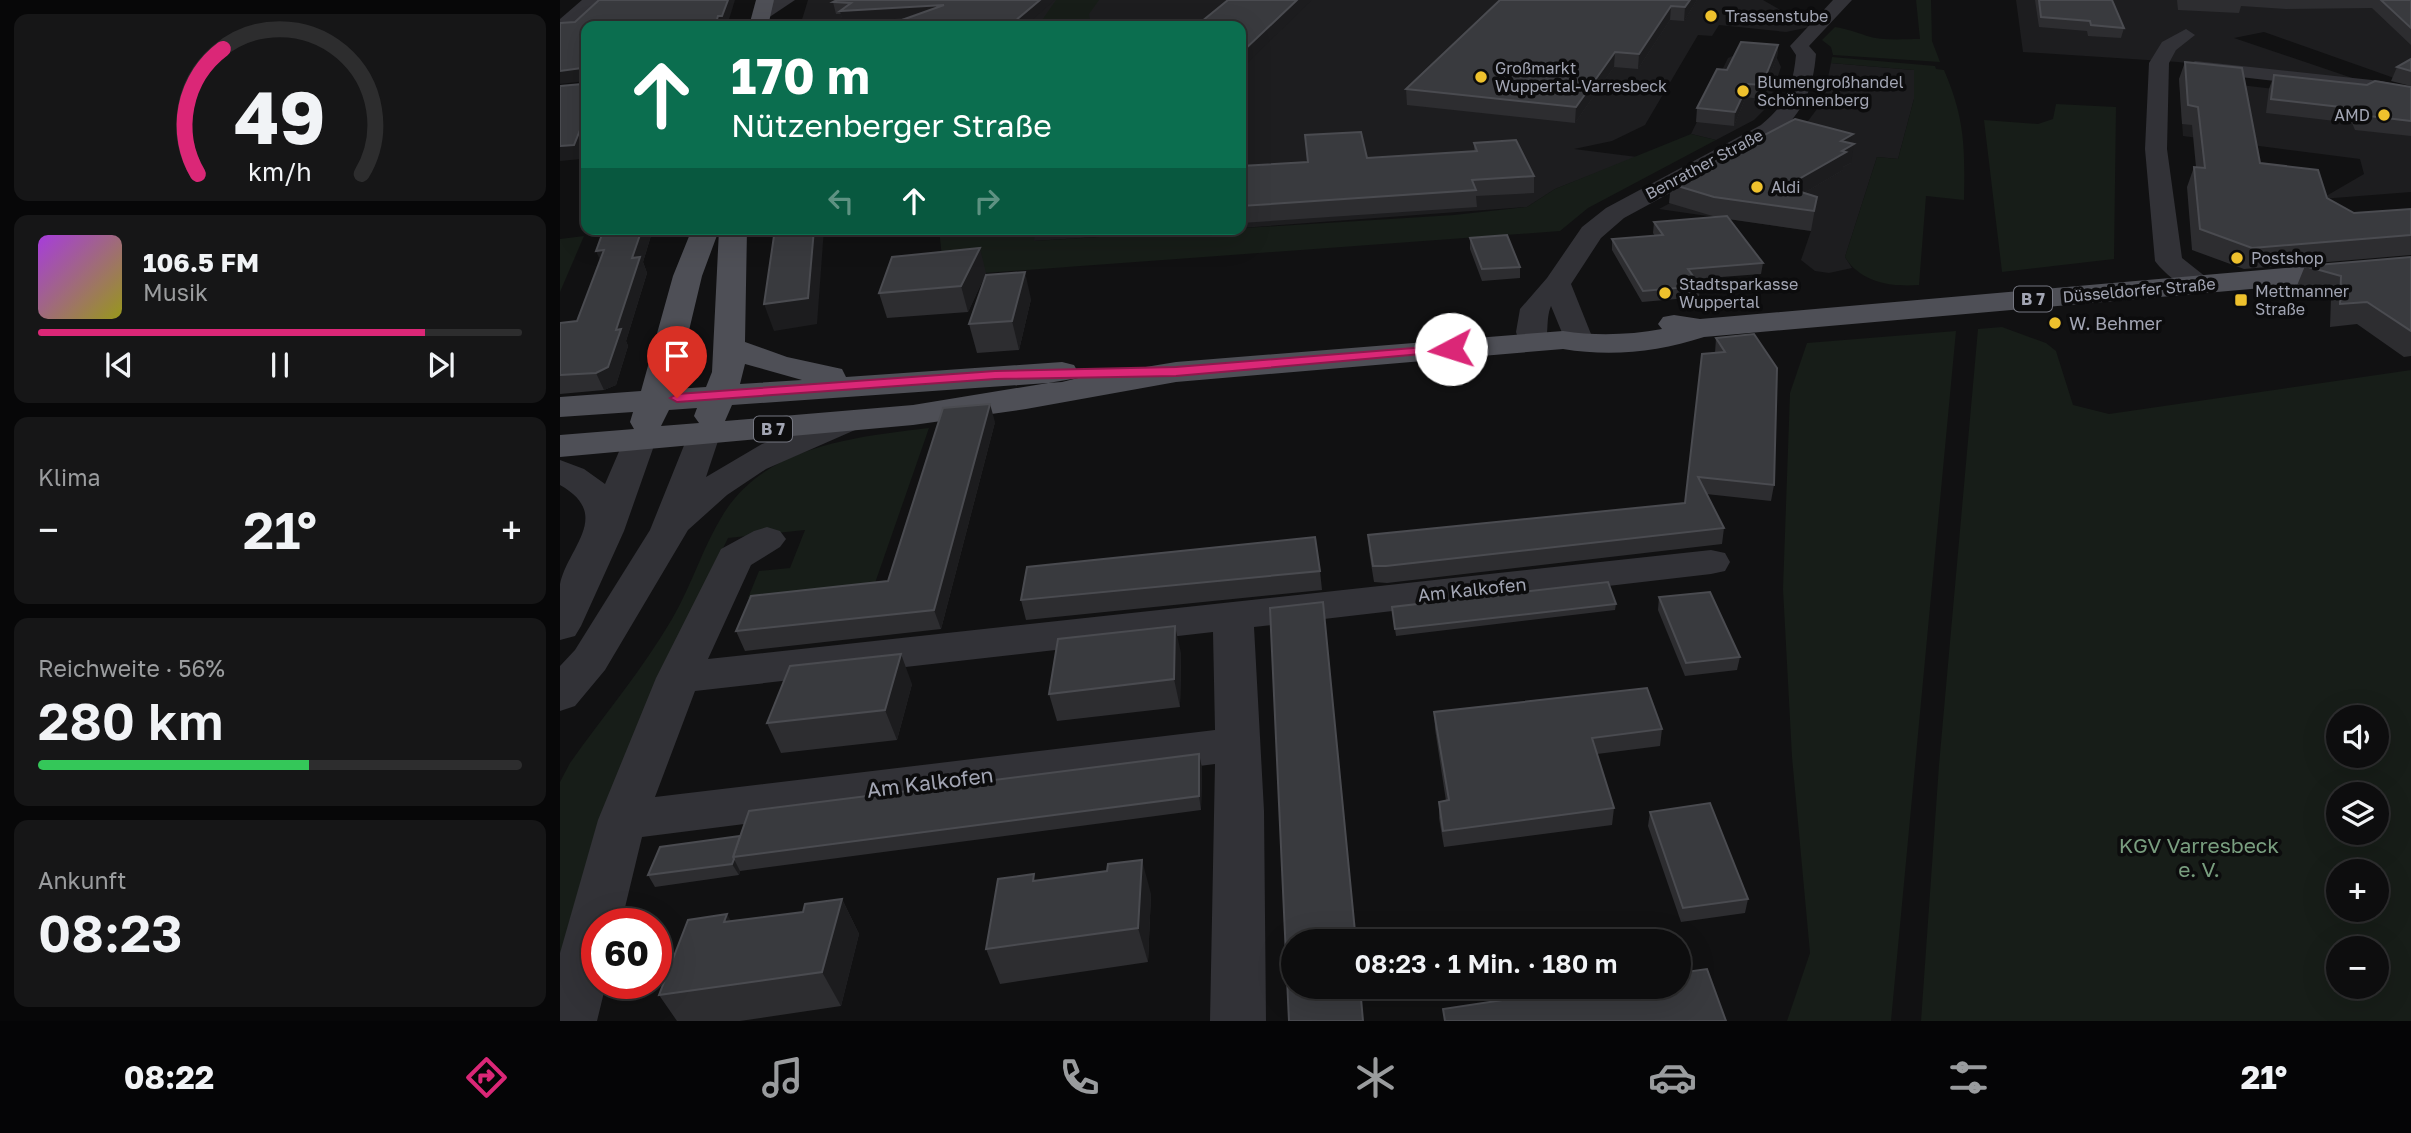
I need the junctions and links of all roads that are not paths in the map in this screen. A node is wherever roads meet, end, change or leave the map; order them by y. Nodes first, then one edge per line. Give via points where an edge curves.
1 (592, 0) edge
2 (786, 0) edge
3 (1843, 0) edge
4 (762, 13) edge
5 (560, 29) edge
6 (2186, 35) dead end
7 (2164, 55) junction
8 (2411, 94) edge
9 (703, 235) edge
10 (733, 235) edge
11 (2411, 266) edge
12 (1556, 284) junction
13 (2202, 285) junction
14 (1557, 339) junction
15 (730, 347) junction
16 (1176, 372) junction
17 (866, 384) junction
18 (719, 396) junction
19 (656, 399) junction
20 (560, 407) edge
21 (844, 423) junction
22 (703, 435) junction
23 (639, 440) junction
24 (560, 446) edge
25 (560, 471) edge
26 (669, 530) junction
27 (605, 531) junction
28 (767, 539) dead end
29 (1711, 562) dead end
30 (1233, 616) junction
31 (560, 626) edge
32 (678, 678) junction
33 (560, 695) edge
34 (1237, 744) junction
35 (622, 820) junction
36 (569, 1021) edge
37 (1238, 1021) edge

1 - 5 street
2 - 4 street
3 - 12 street, Benrather Straße via 1799,46 1806,54 1802,91 1785,117 1615,213 1591,233
6 - 7 street
7 - 8 street
7 - 13 street via 2156,149 2169,261
9 - 19 main road via 691,258
10 - 15 main road
11 - 13 main road, Düsseldorfer Straße / B 7
12 - 14 street
12 - 14 street, Benrather Straße via 1541,296 1530,318
13 - 14 main road, Düsseldorfer Straße / B 7 via 1700,328 1673,338 1592,346
14 - 16 main road, Düsseldorfer Straße / B 7
15 - 17 main road, B 7 via 778,365
15 - 18 main road via 728,372
16 - 17 main road, Düsseldorfer Straße / B 7 via 995,375
16 - 21 main road, Düsseldorfer Straße / B 7 via 1026,399
17 - 18 main road, Düsseldorfer Straße / B 7
18 - 19 main road, Düsseldorfer Straße
18 - 22 main road
19 - 20 main road, Düsseldorfer Straße
19 - 23 main road
21 - 22 main road, Düsseldorfer Straße / B 7
21 - 26 street via 749,462 718,483
22 - 23 main road, Düsseldorfer Straße
22 - 26 street
23 - 24 main road, Düsseldorfer Straße
23 - 27 street
25 - 27 street via 594,491
26 - 33 street via 590,660
27 - 31 street
28 - 32 street via 735,558
29 - 30 street, Am Kalkofen
30 - 32 street, Am Kalkofen
30 - 34 street
32 - 35 street
34 - 35 street, Am Kalkofen
34 - 37 street
35 - 36 street

